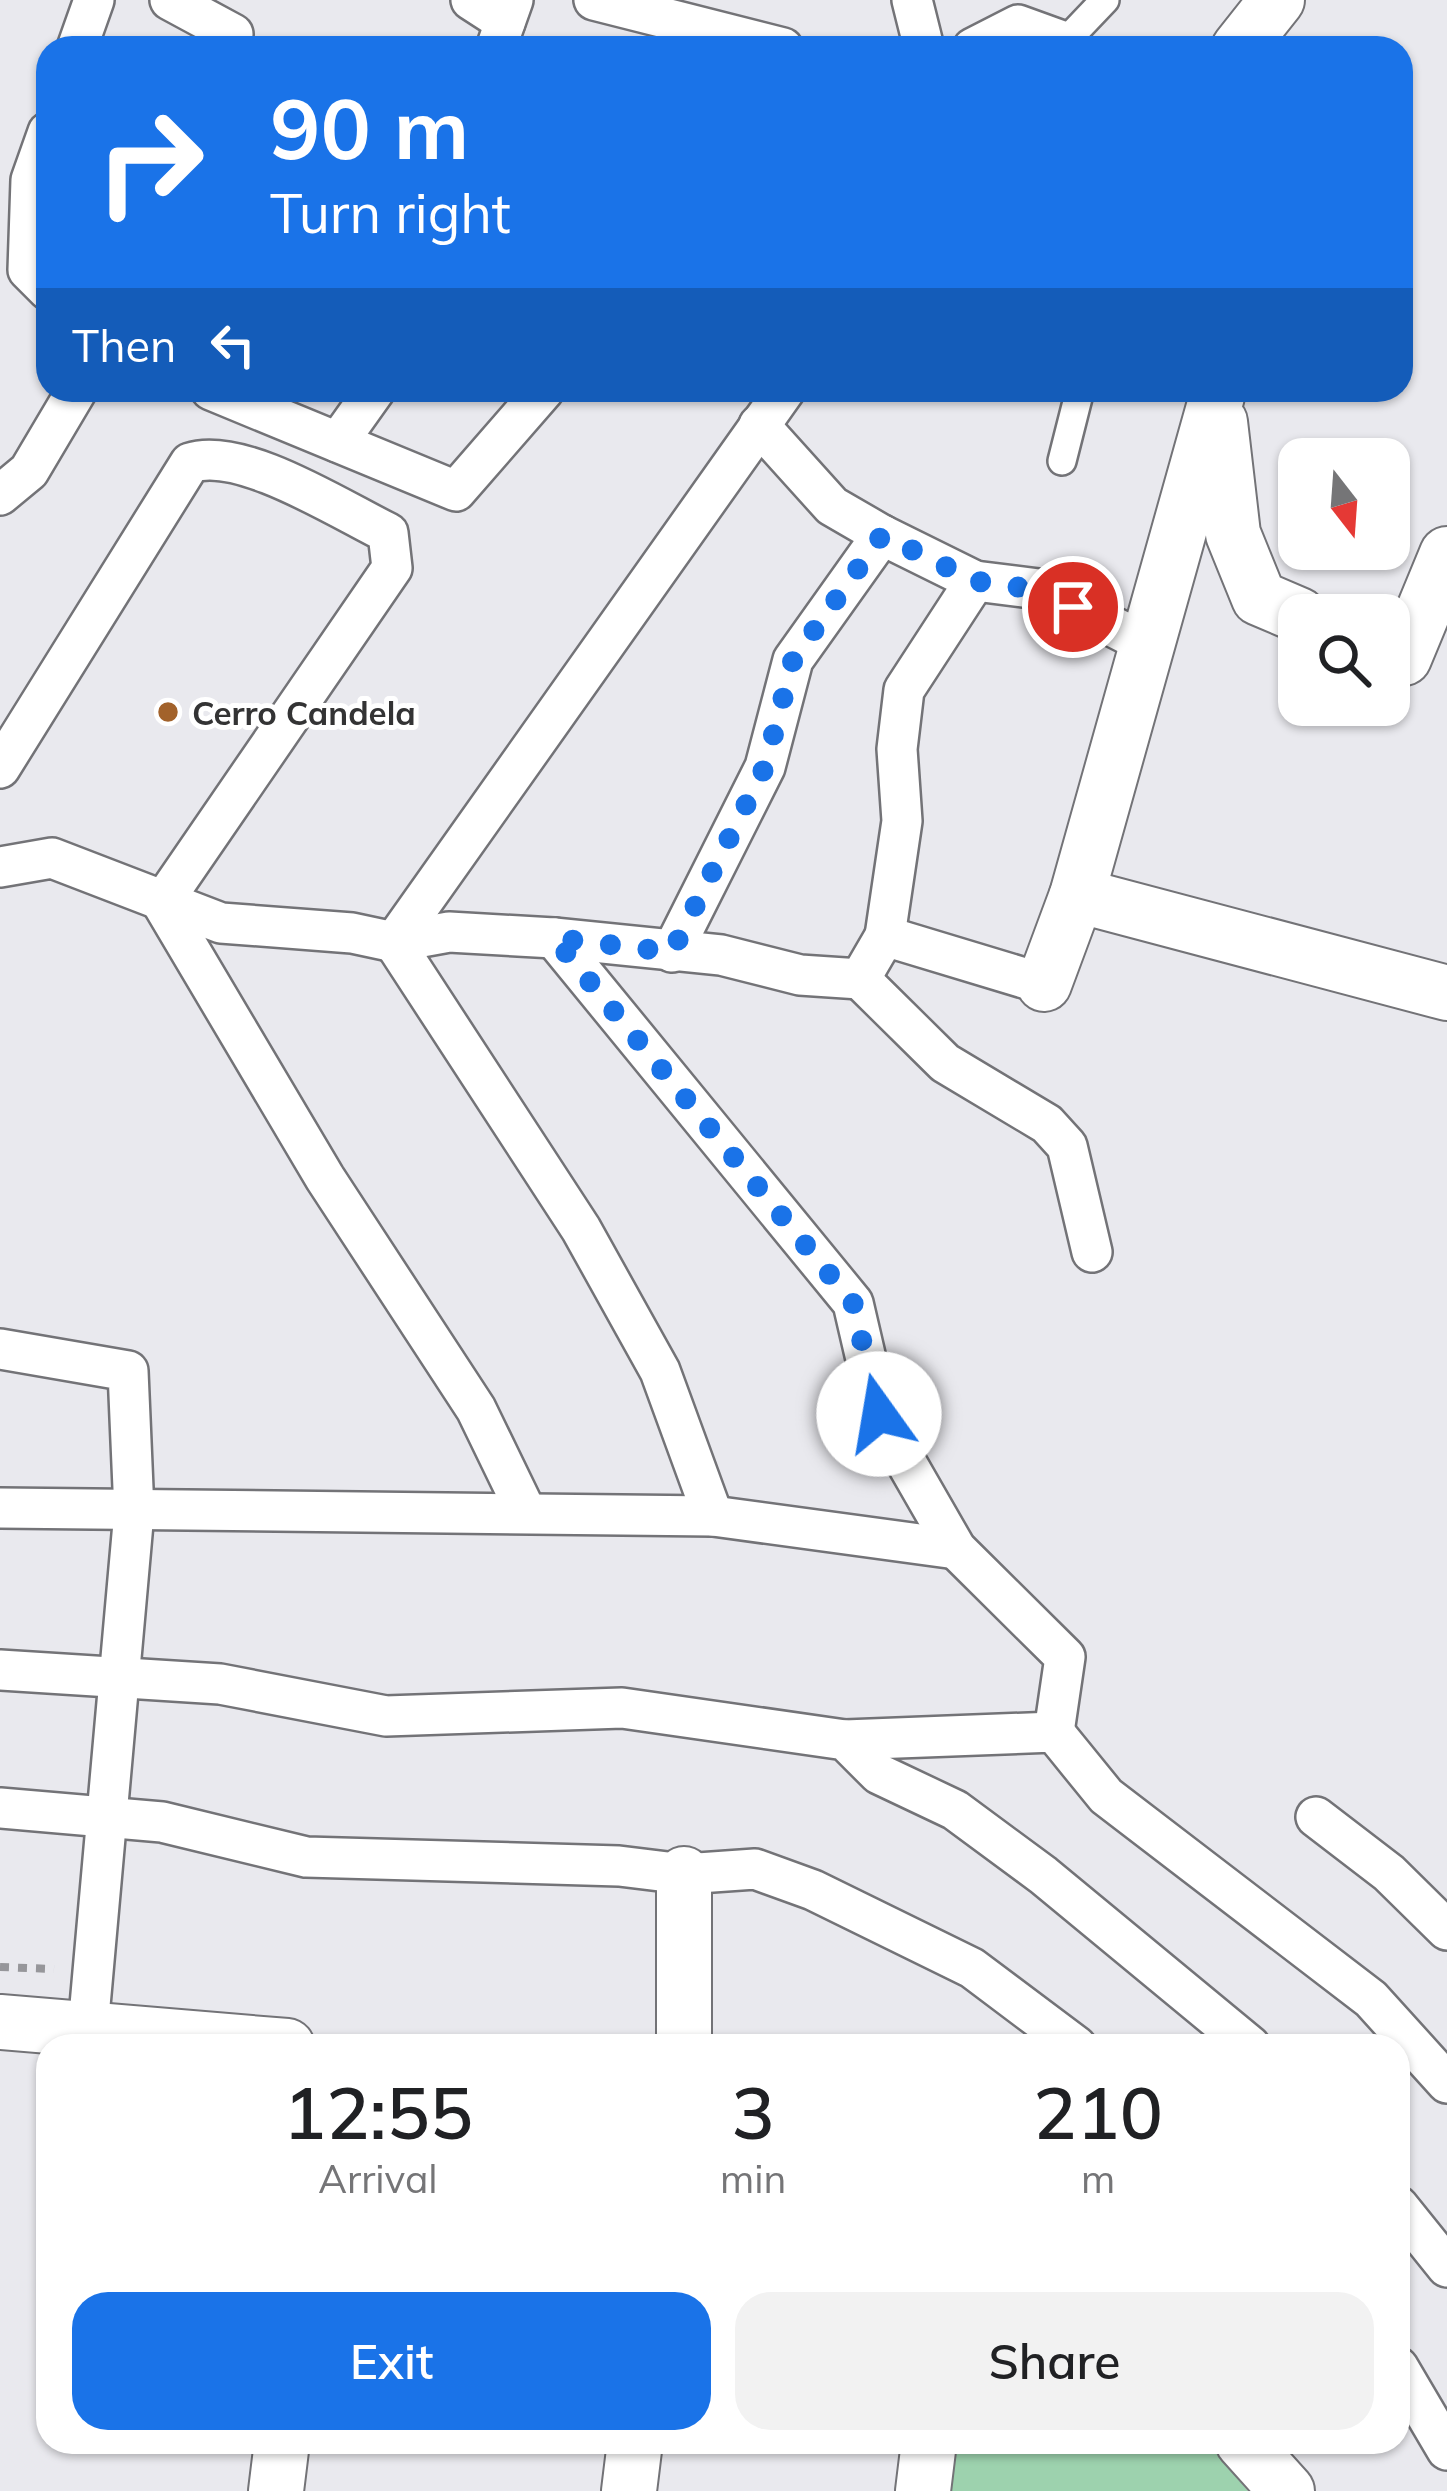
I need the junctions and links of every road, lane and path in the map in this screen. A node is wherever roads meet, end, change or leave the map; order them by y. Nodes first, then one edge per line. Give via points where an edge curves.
1 (94, 0) edge
2 (170, 0) edge
3 (471, 0) edge
4 (594, 0) edge
5 (912, 0) edge
6 (1105, 0) edge
7 (1277, 0) edge
8 (505, 23) edge
9 (233, 34) dead end
10 (81, 36) edge
11 (736, 36) edge
12 (920, 36) edge
13 (996, 36) edge
14 (1044, 36) edge
15 (1074, 36) edge
16 (1249, 36) edge
17 (36, 166) edge
18 (36, 278) edge
19 (70, 402) edge
20 (240, 402) edge
21 (366, 402) edge
22 (534, 402) edge
23 (776, 402) edge
24 (1077, 402) edge
25 (1214, 402) edge
26 (1218, 402) edge
27 (759, 425) junction
28 (338, 442) junction
29 (1062, 461) dead end
30 (0, 494) edge
31 (882, 535) junction
32 (1447, 554) edge
33 (975, 581) junction
34 (1278, 606) edge
35 (1144, 643) junction
36 (1413, 660) edge
37 (0, 768) edge
38 (0, 867) edge
39 (1077, 895) junction
40 (162, 903) junction
41 (884, 935) junction
42 (554, 938) junction
43 (394, 942) junction
44 (672, 952) junction
45 (860, 979) junction
46 (1044, 984) joint
47 (1447, 993) edge
48 (1092, 1252) dead end
49 (0, 1349) edge
50 (0, 1508) edge
51 (525, 1510) junction
52 (134, 1512) junction
53 (713, 1516) junction
54 (956, 1549) junction
55 (0, 1670) edge
56 (118, 1677) junction
57 (1054, 1732) junction
58 (845, 1740) junction
59 (0, 1808) edge
60 (1316, 1817) dead end
61 (103, 1821) junction
62 (684, 1874) junction
63 (1447, 1930) edge
64 (0, 1967) edge
65 (92, 1971) junction
66 (0, 2022) edge
67 (88, 2028) junction
68 (154, 2034) edge
69 (684, 2034) edge
70 (1060, 2034) edge
71 (1235, 2034) edge
72 (1403, 2034) edge
73 (1410, 2042) edge
74 (1447, 2083) edge
75 (1410, 2221) edge
76 (1447, 2267) edge
77 (1410, 2384) edge
78 (1446, 2437) edge
79 (281, 2454) edge
80 (634, 2454) edge
81 (928, 2454) edge
82 (1254, 2454) edge
83 (276, 2491) edge
84 (629, 2491) edge
85 (923, 2491) edge
86 (1288, 2491) edge

1 - 10 street
2 - 9 street
3 - 8 street
4 - 11 street
5 - 12 street
6 - 15 lane
7 - 16 street
13 - 14 street via 1018,25
17 - 18 street via 28,270
19 - 30 street via 28,471
20 - 28 street
21 - 28 street
22 - 28 street via 457,491
23 - 27 street
24 - 29 lane
25 - 35 street
26 - 34 street via 1232,534 1259,598
27 - 31 street via 832,506
27 - 43 street
31 - 33 street
31 - 44 street via 793,660 765,767
32 - 36 street
33 - 35 street via 1039,590
33 - 41 street via 904,690 897,749 902,821
35 - 39 street
37 - 40 street via 190,464 210,457 250,467 388,533 392,568
38 - 40 street via 52,858
39 - 46 street
39 - 47 street
40 - 43 street via 221,922
40 - 51 street via 325,1178 476,1408
41 - 45 street
41 - 46 street
42 - 43 street via 449,932
42 - 44 street
42 - 54 street via 853,1303 879,1414
43 - 53 street via 581,1228 660,1371
44 - 45 street
45 - 48 street via 945,1063 1046,1124 1067,1146
49 - 52 street via 128,1372
50 - 52 street
51 - 52 street
51 - 53 street
52 - 56 street
53 - 54 street
54 - 57 street via 1065,1657
55 - 56 street
56 - 58 street via 220,1684 386,1716 622,1708
56 - 61 street
57 - 58 street
57 - 72 street via 1106,1796 1371,1999
58 - 71 street via 880,1774 955,1810 1043,1875
59 - 61 street
60 - 63 street
61 - 62 street via 162,1822 306,1857
61 - 65 street
62 - 69 street
62 - 70 street via 755,1869 813,1890 972,1968
64 - 65 path
65 - 67 street
66 - 67 street
67 - 68 street
73 - 74 street
75 - 76 street
77 - 78 street
79 - 83 street
80 - 84 street
81 - 85 street
82 - 86 street

